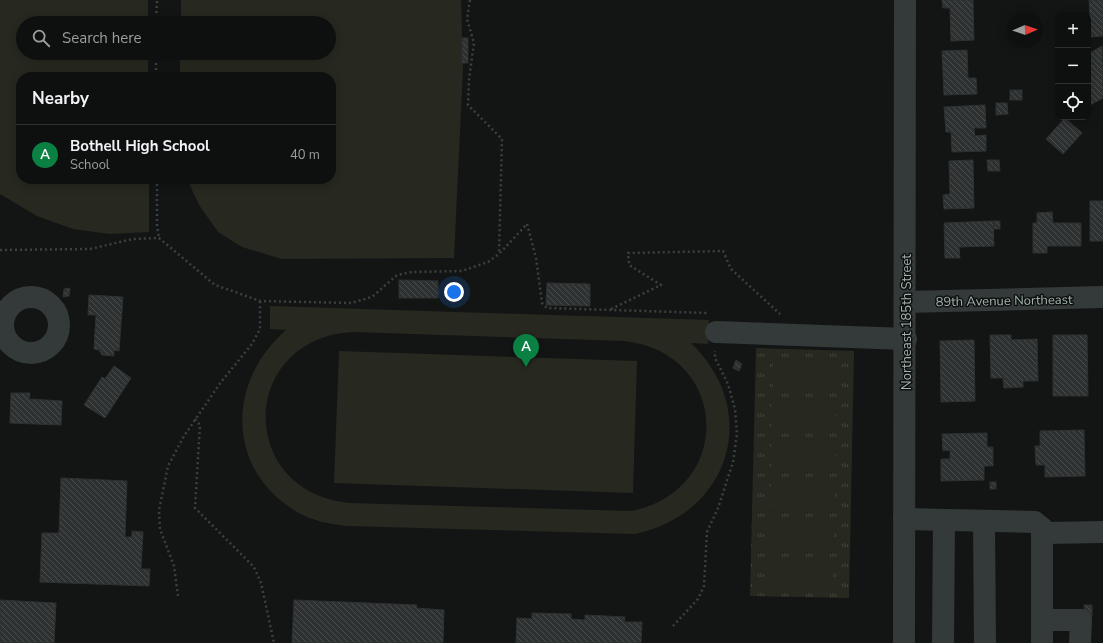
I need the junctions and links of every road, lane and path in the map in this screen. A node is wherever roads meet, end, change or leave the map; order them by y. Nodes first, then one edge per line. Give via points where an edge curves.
1 (156, 0) edge
2 (470, 0) edge
3 (905, 0) edge
4 (156, 16) edge
5 (156, 60) edge
6 (156, 72) edge
7 (157, 184) edge
8 (159, 238) junction
9 (0, 250) edge
10 (499, 254) junction
11 (1103, 297) edge
12 (260, 301) junction
13 (906, 302) junction
14 (611, 309) junction
15 (780, 315) dead end
16 (716, 332) junction
17 (906, 339) junction
18 (195, 419) junction
19 (904, 519) junction
20 (944, 520) junction
21 (984, 521) junction
22 (1042, 528) junction
23 (1103, 532) edge
24 (178, 596) dead end
25 (1042, 620) junction
26 (673, 626) dead end
27 (274, 643) edge
28 (904, 643) edge
29 (943, 643) edge
30 (985, 643) edge
31 (1042, 643) edge
32 (1080, 643) edge

1 - 4 path
2 - 10 path via 467,19 474,43 468,105 502,139
3 - 13 street, Northeast 185th Street
5 - 6 path
7 - 8 path
8 - 9 path via 133,239 90,249
8 - 12 path via 216,285
10 - 12 path via 488,262 462,271 412,272 397,275 372,297 351,303
10 - 14 path via 527,224 536,258 542,302 547,308
11 - 13 street, 89th Avenue Northeast
12 - 18 path via 260,329 252,344
13 - 17 street, Northeast 185th Street
14 - 15 path via 661,284 629,265 628,253 723,251 731,269
14 - 16 path via 716,314
16 - 17 street
16 - 26 path via 715,358 728,384 735,409 737,434 733,462 707,532 704,586 698,599
17 - 19 street, Northeast 185th Street
18 - 24 path via 168,466 159,510 160,530 174,566
18 - 27 path via 200,425 195,508 254,567 261,583
19 - 20 street
19 - 28 street, Northeast 185th Street
20 - 21 street
20 - 29 street
21 - 22 street via 1035,522
21 - 30 street
22 - 23 street via 1047,533
22 - 25 street
25 - 31 street
25 - 32 street via 1081,620

